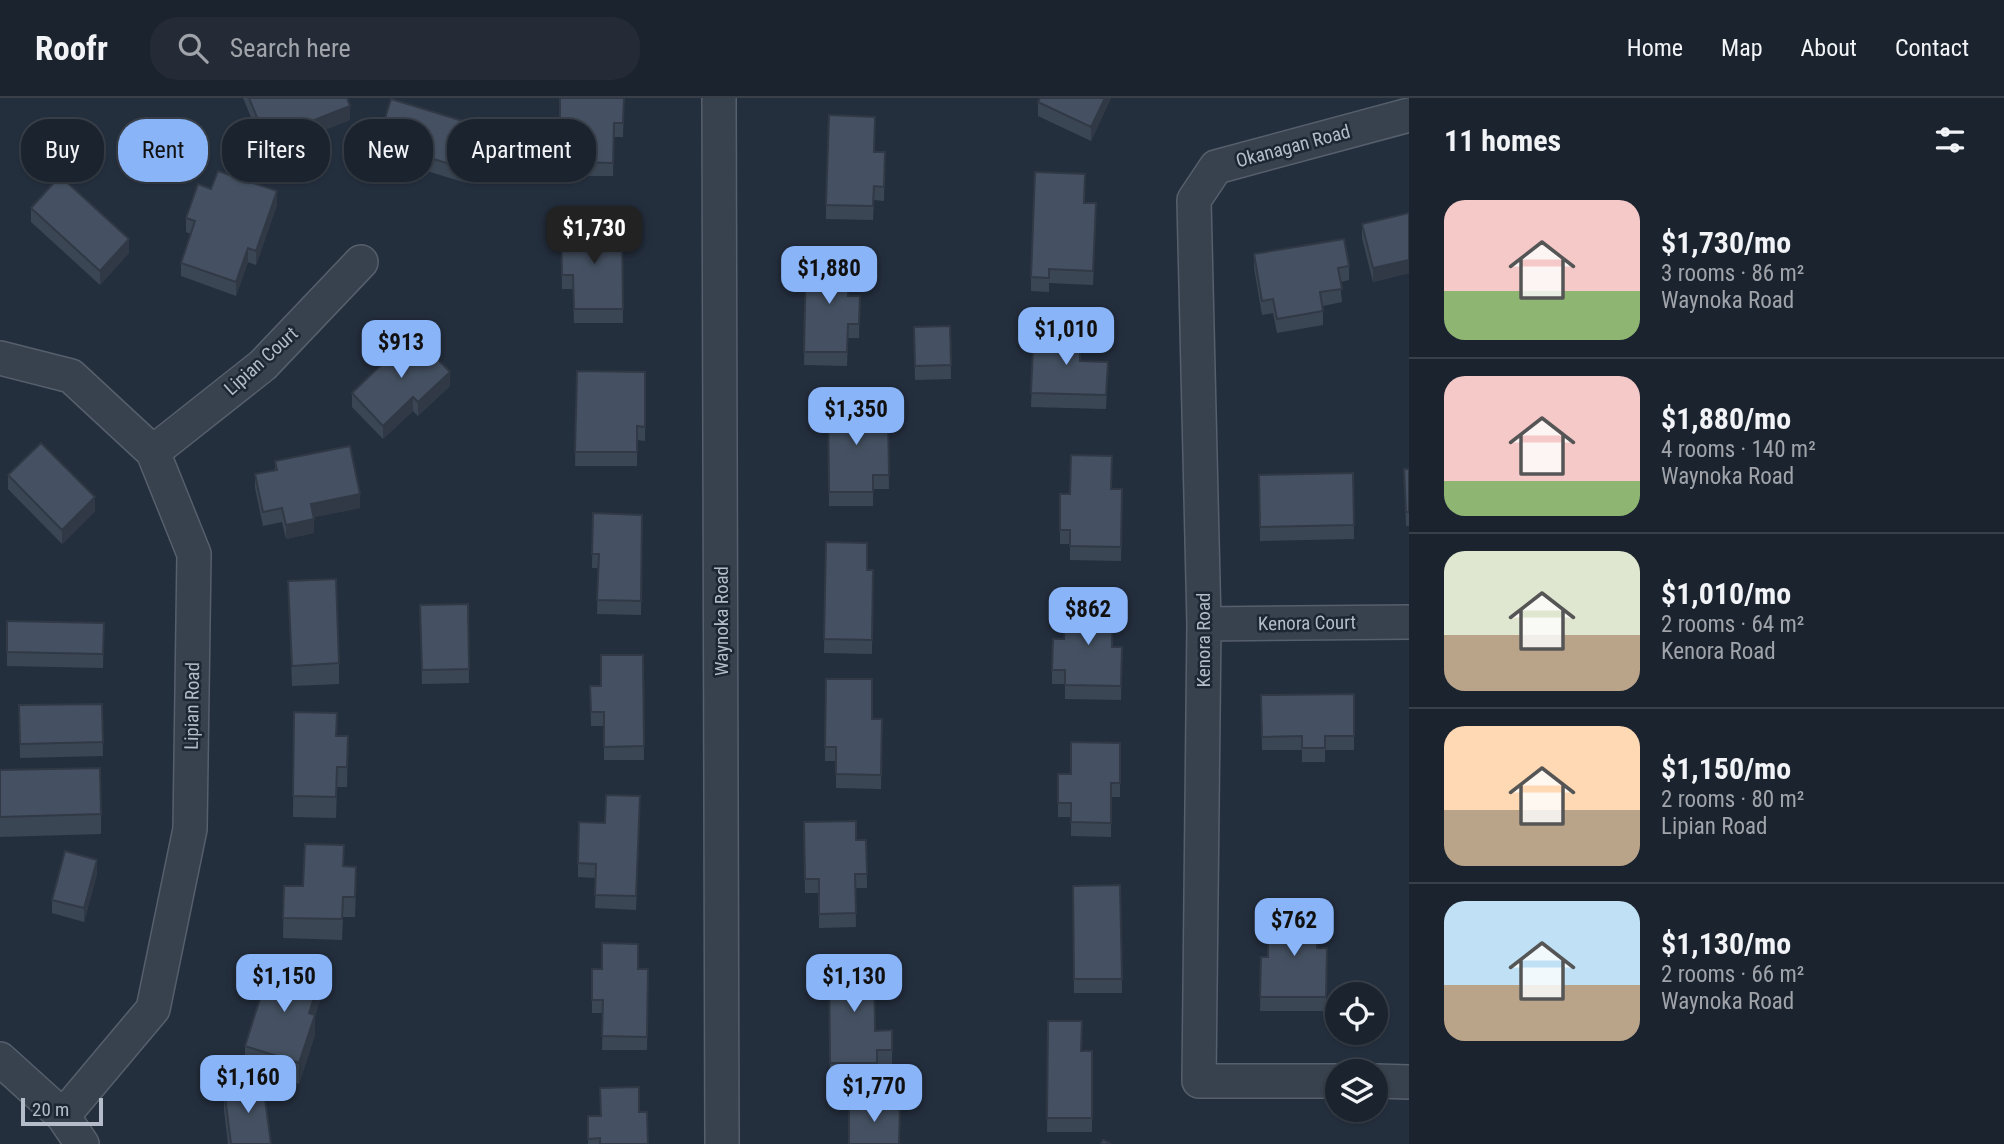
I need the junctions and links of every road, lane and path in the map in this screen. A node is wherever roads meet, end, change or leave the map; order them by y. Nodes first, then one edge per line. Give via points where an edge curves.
1 (719, 98) edge
2 (1409, 115) edge
3 (1194, 200) joint
4 (361, 262) dead end
5 (0, 358) edge
6 (153, 452) junction
7 (1409, 622) edge
8 (1204, 624) junction
9 (0, 1059) edge
10 (1325, 1081) edge
11 (1388, 1082) edge
12 (1409, 1082) edge
13 (63, 1116) junction
14 (82, 1144) edge
15 (722, 1144) edge

1 - 15 street, Waynoka Road
2 - 3 street, Okanagan Road via 1216,167
3 - 8 street, Kenora Road
4 - 6 street, Lipian Court via 263,365
5 - 6 street, Lipian Road via 71,376
6 - 13 street, Lipian Road via 194,554 190,830 153,1009
7 - 8 street, Kenora Court
8 - 10 street, Kenora Road via 1199,1081
9 - 13 street
11 - 12 street
13 - 14 street

